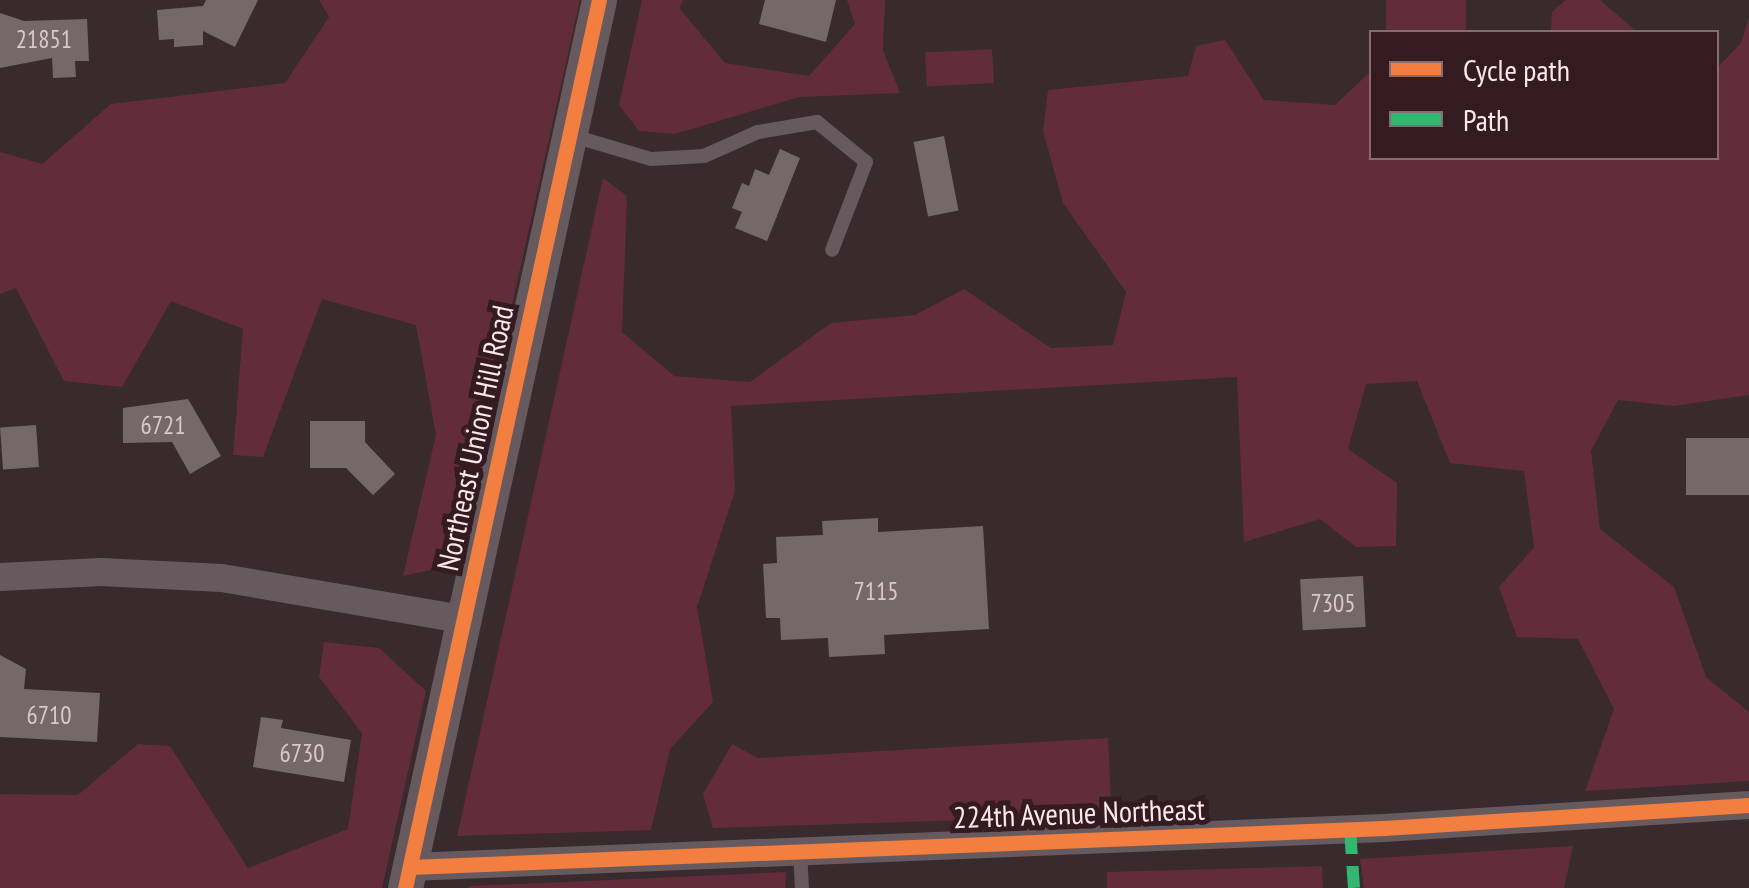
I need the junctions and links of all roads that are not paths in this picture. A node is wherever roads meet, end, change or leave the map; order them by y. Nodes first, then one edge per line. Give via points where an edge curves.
1 (599, 0) edge
2 (570, 134) junction
3 (832, 250) dead end
4 (0, 576) edge
5 (463, 619) junction
6 (1749, 804) edge
7 (800, 852) junction
8 (407, 878) edge
9 (802, 888) edge

1 - 2 street, Northeast Union Hill Road
2 - 3 lane via 668,158 704,156 758,132 817,122 866,162
2 - 5 street, Northeast Union Hill Road
4 - 5 street via 222,578
5 - 8 street, Northeast Union Hill Road
6 - 7 street, 224th Avenue Northeast via 1384,828
7 - 8 street, 224th Avenue Northeast
7 - 9 lane

